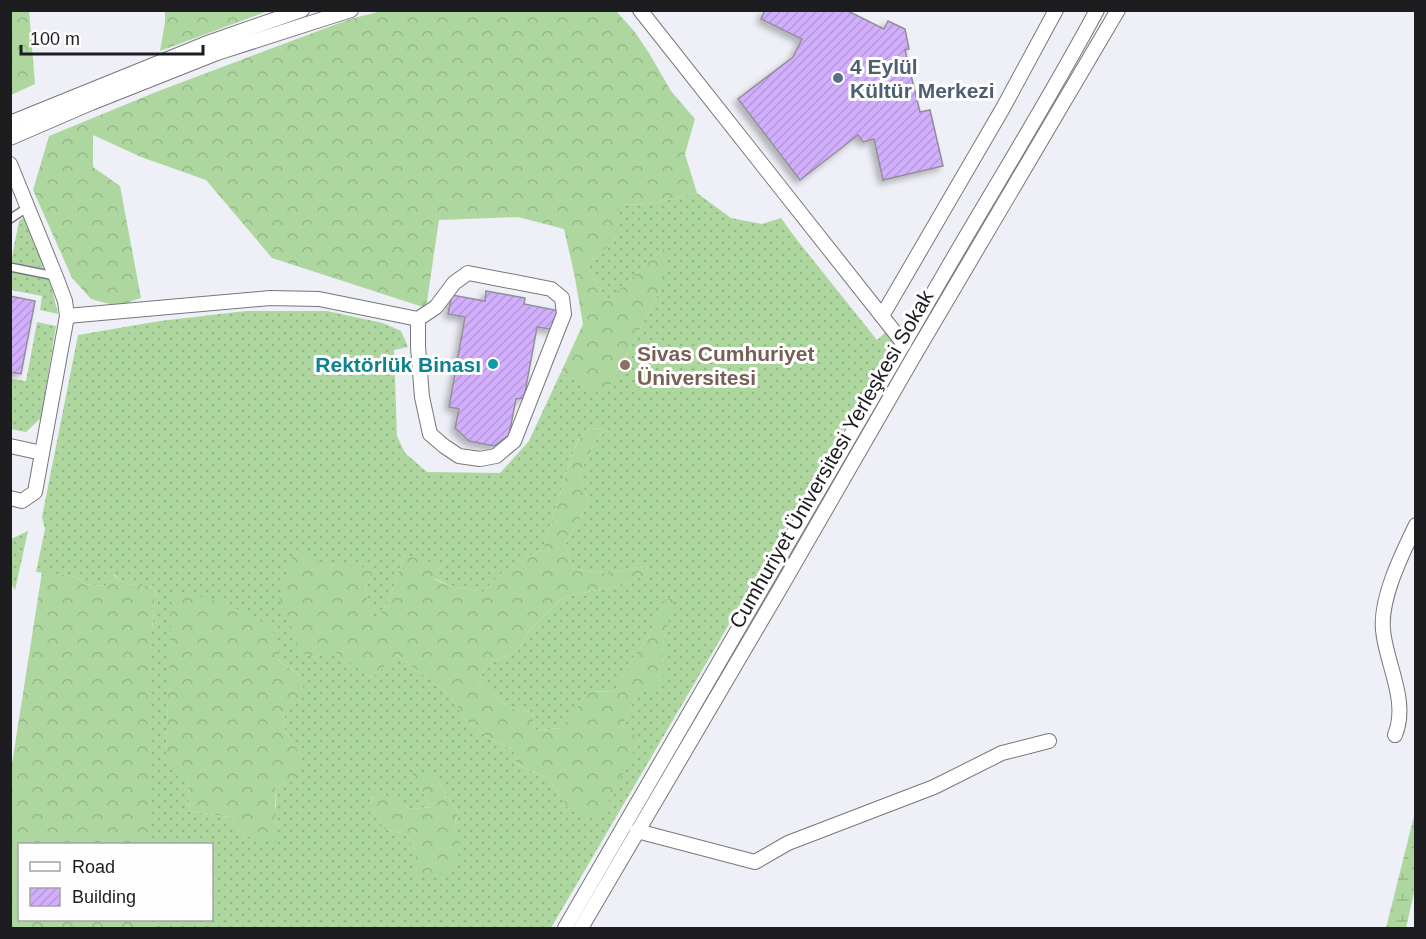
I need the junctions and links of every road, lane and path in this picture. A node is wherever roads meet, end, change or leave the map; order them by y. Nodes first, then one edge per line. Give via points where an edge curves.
1 (302, 10) edge
2 (351, 10) edge
3 (640, 10) edge
4 (1056, 10) edge
5 (1096, 10) edge
6 (1118, 10) edge
7 (10, 123) edge
8 (10, 138) edge
9 (10, 164) edge
10 (29, 207) junction
11 (10, 219) edge
12 (10, 267) edge
13 (56, 276) junction
14 (67, 316) junction
15 (882, 316) junction
16 (418, 319) junction
17 (904, 344) junction
18 (10, 446) edge
19 (42, 453) junction
20 (10, 498) edge
21 (1416, 525) edge
22 (1395, 735) dead end
23 (1049, 741) dead end
24 (637, 831) junction
25 (565, 928) edge
26 (581, 928) edge

1 - 7 street via 210,42
2 - 8 street via 217,53
3 - 15 street, Cumhuriyet Üniversitesi Yerleşkesi Sokak
4 - 15 street, Cumhuriyet Üniversitesi Yerleşkesi Sokak via 1004,108
5 - 17 street, Cumhuriyet Üniversitesi Yerleşkesi Sokak
6 - 24 street, Cumhuriyet Üniversitesi Yerleşkesi Sokak
9 - 10 street
10 - 11 lane
10 - 13 street
12 - 13 lane
13 - 14 street
14 - 16 street via 270,298 319,298
14 - 19 street
15 - 17 street, Cumhuriyet Üniversitesi Yerleşkesi Sokak
16 - 16 street via 422,397 430,434 459,456 496,456 514,441 564,314 562,298 551,289 468,273 454,283 436,307
17 - 25 street, Cumhuriyet Üniversitesi Yerleşkesi Sokak
18 - 19 street
19 - 20 street via 35,492 22,501
21 - 22 street via 1398,563 1382,629 1400,713
23 - 24 street via 1002,753 934,787 788,843 755,862
24 - 26 street, Cumhuriyet Üniversitesi Yerleşkesi Sokak

